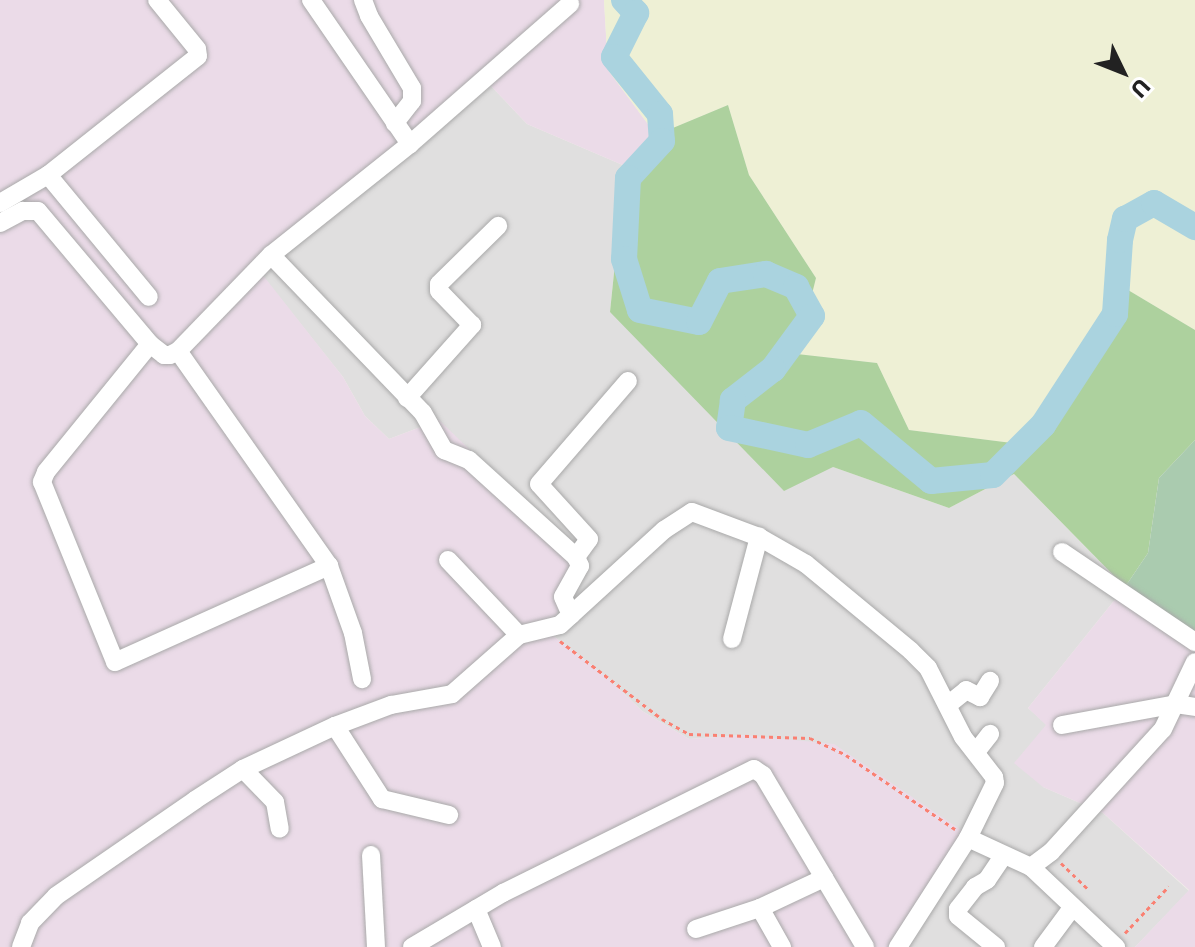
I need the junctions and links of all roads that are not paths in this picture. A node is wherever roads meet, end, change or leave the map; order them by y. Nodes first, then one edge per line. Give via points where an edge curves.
1 (157, 0) edge
2 (311, 0) edge
3 (363, 0) edge
4 (570, 4) dead end
5 (395, 123) junction
6 (410, 144) junction
7 (48, 175) junction
8 (0, 203) edge
9 (0, 223) edge
10 (498, 226) dead end
11 (271, 255) junction
12 (149, 297) dead end
13 (150, 344) junction
14 (178, 351) junction
15 (628, 381) dead end
16 (407, 398) junction
17 (759, 537) junction
18 (1062, 552) dead end
19 (576, 557) junction
20 (448, 560) dead end
21 (329, 566) junction
22 (571, 615) junction
23 (519, 635) junction
24 (732, 639) dead end
25 (1195, 642) edge
26 (1195, 662) edge
27 (362, 679) dead end
28 (990, 681) dead end
29 (949, 704) junction
30 (1176, 704) junction
31 (1195, 707) edge
32 (1062, 725) dead end
33 (335, 726) junction
34 (990, 734) dead end
35 (976, 752) junction
36 (243, 769) junction
37 (449, 815) dead end
38 (280, 829) dead end
39 (968, 838) junction
40 (371, 855) dead end
41 (1004, 855) junction
42 (1031, 867) junction
43 (824, 878) junction
44 (760, 908) junction
45 (1072, 908) junction
46 (476, 909) junction
47 (696, 929) dead end
48 (1116, 946) edge
49 (21, 947) edge
50 (376, 947) edge
51 (412, 947) edge
52 (492, 947) edge
53 (782, 947) edge
54 (865, 947) edge
55 (898, 947) edge
56 (996, 947) edge
57 (1043, 947) edge

1 - 7 street via 198,56
2 - 5 street
3 - 5 street via 412,88 412,101
4 - 6 street
5 - 6 street
6 - 11 street
7 - 8 street
7 - 12 street
9 - 13 street via 23,211 38,211
10 - 16 street via 439,284 439,291 472,325
11 - 14 street
11 - 16 street
13 - 14 street via 164,355
13 - 21 street via 42,482 115,662
14 - 21 street
15 - 19 street via 539,484 589,539
16 - 19 street via 423,413 444,450 469,460
17 - 22 street via 690,513 664,530
17 - 24 street
17 - 29 street via 806,564 889,631 928,668
18 - 25 street
19 - 22 street via 580,566 563,597
20 - 23 street
21 - 27 street via 353,633
22 - 23 street via 546,630
23 - 33 street via 452,694 391,705
26 - 30 street
28 - 29 street via 980,697 966,690
29 - 35 street
30 - 31 street
30 - 32 street
30 - 42 street via 1138,758
33 - 36 street
33 - 37 street via 382,799
34 - 35 street
35 - 39 street via 995,783
36 - 38 street via 275,802
36 - 49 street via 56,896 30,923
39 - 41 street
39 - 55 street
40 - 50 street
41 - 42 street
41 - 56 street via 958,909 958,916
42 - 45 street
43 - 44 street
43 - 46 street via 763,775 754,769
43 - 54 street
44 - 47 street
44 - 53 street
45 - 48 street
45 - 57 street
46 - 51 street
46 - 52 street

